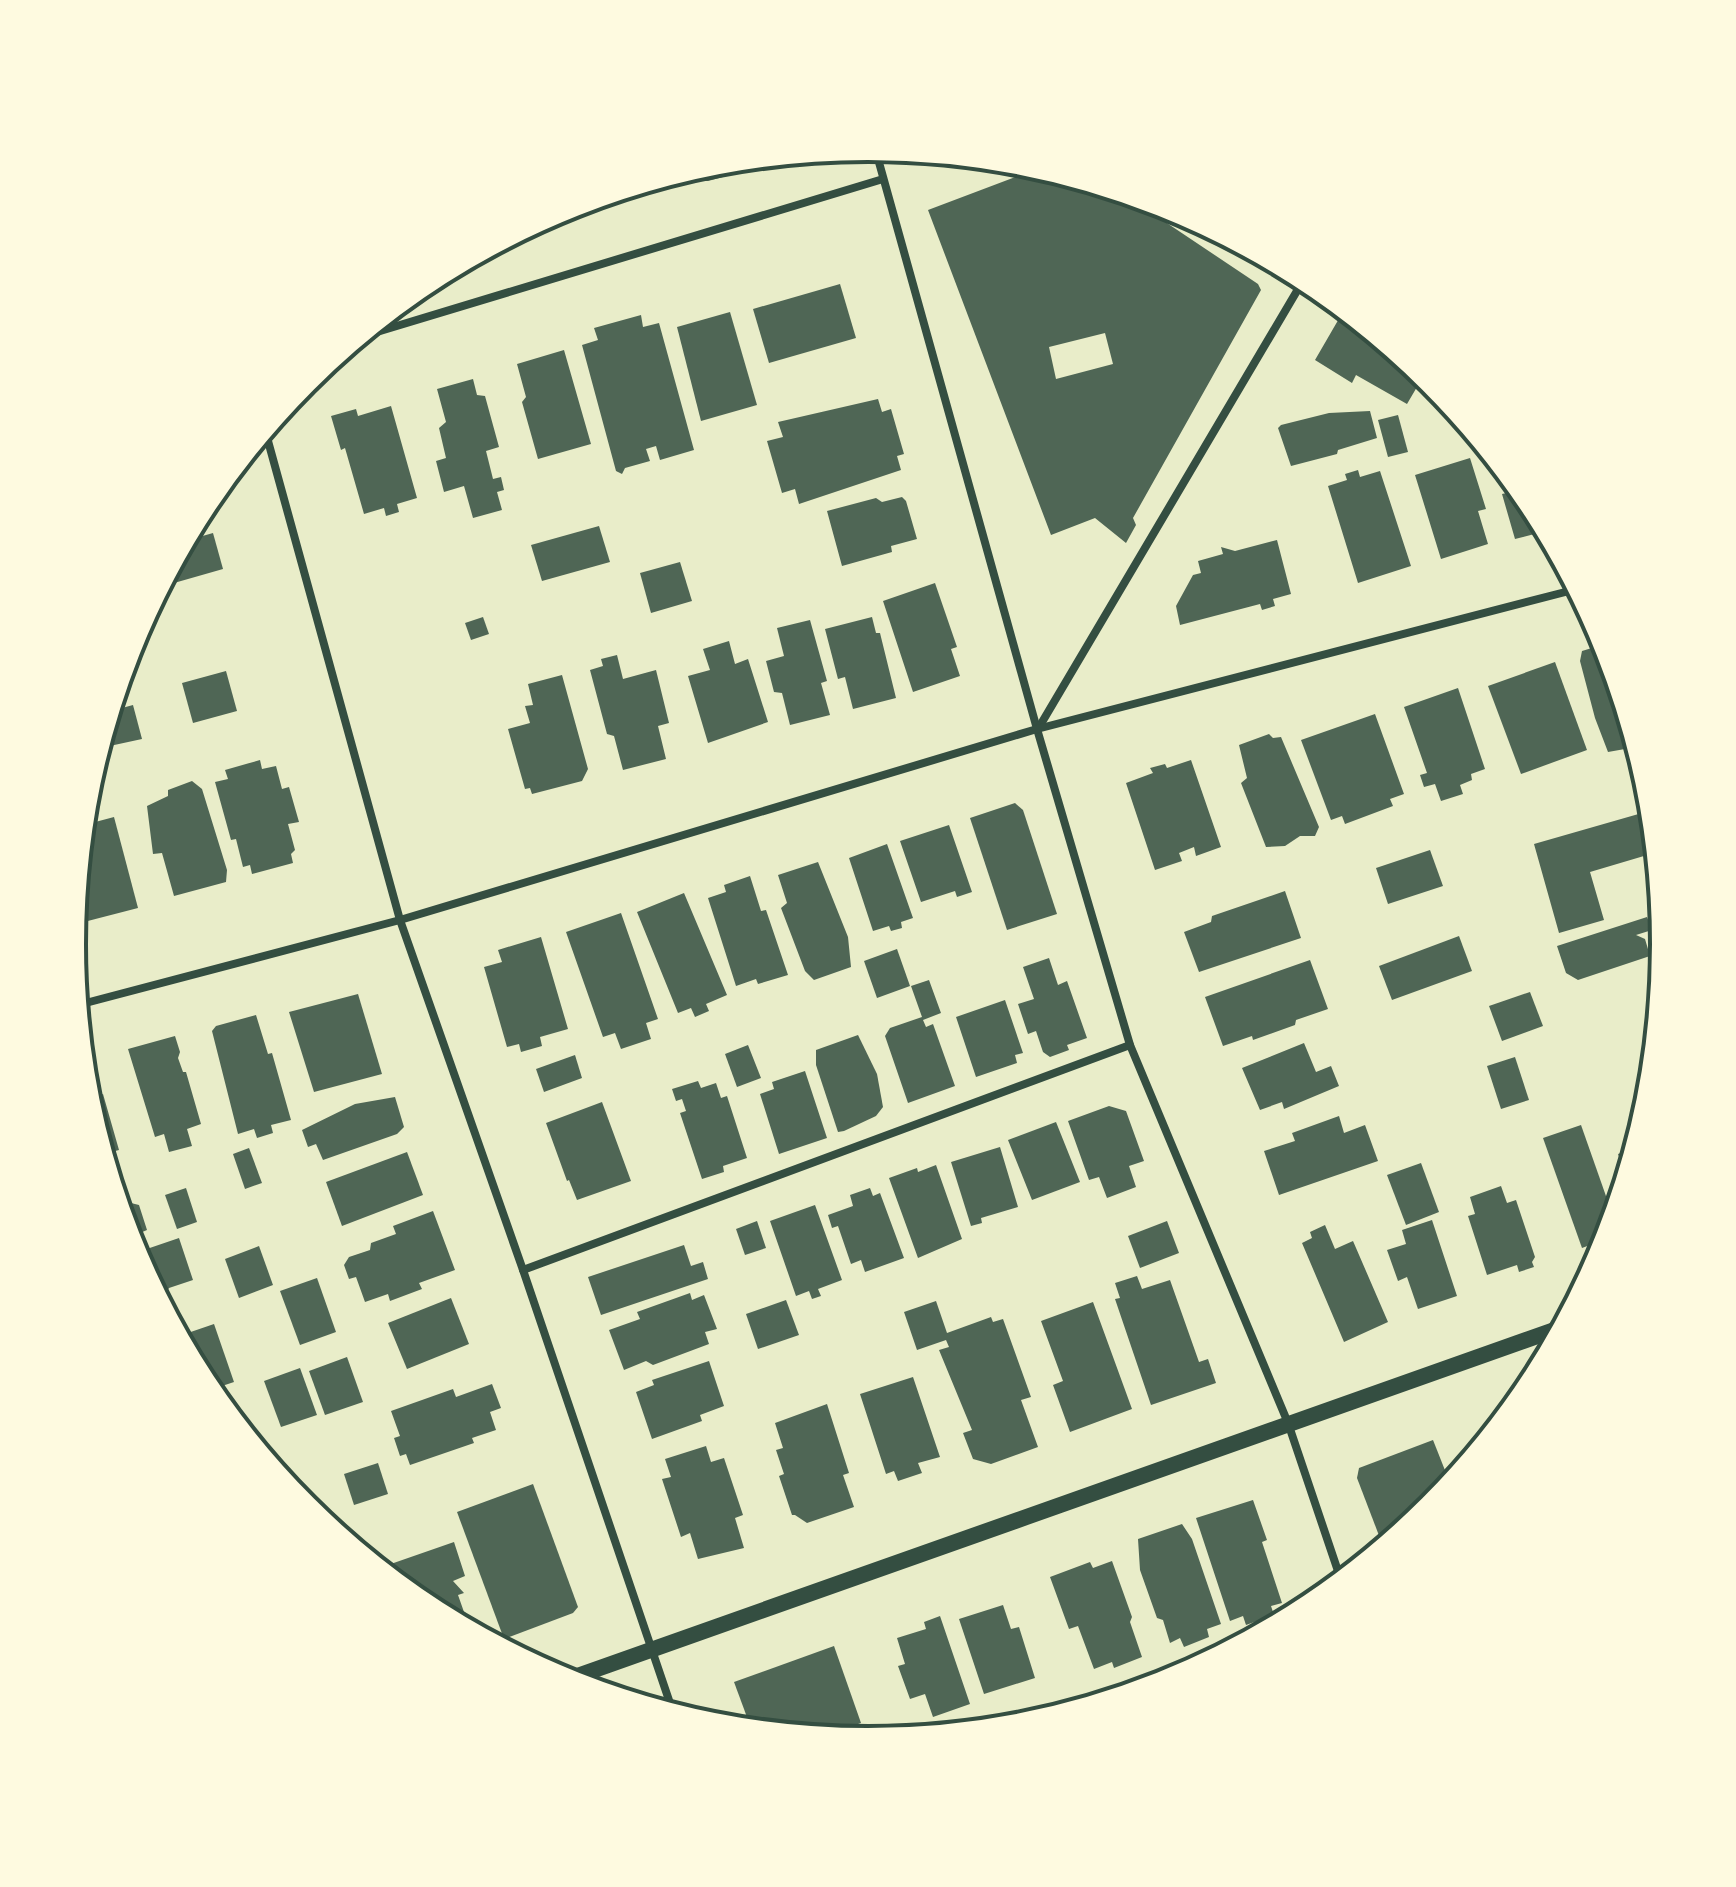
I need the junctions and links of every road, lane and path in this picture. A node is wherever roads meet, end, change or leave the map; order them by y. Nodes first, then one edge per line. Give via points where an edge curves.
1 (879, 162) edge
2 (883, 179) junction
3 (1297, 290) edge
4 (384, 330) edge
5 (268, 442) edge
6 (1566, 592) edge
7 (1037, 729) junction
8 (400, 920) junction
9 (89, 1002) edge
10 (1130, 1045) junction
11 (523, 1270) junction
12 (1546, 1333) edge
13 (1288, 1423) junction
14 (1337, 1569) edge
15 (651, 1648) junction
16 (586, 1672) edge
17 (669, 1700) edge

1 - 2 street
2 - 4 street
2 - 7 street
3 - 7 street
5 - 8 street
6 - 7 street
7 - 8 street
7 - 10 street
8 - 9 street
8 - 11 street
10 - 11 street
10 - 13 street
11 - 15 street
12 - 13 main road
13 - 14 street
13 - 15 main road
15 - 16 main road
15 - 17 street

